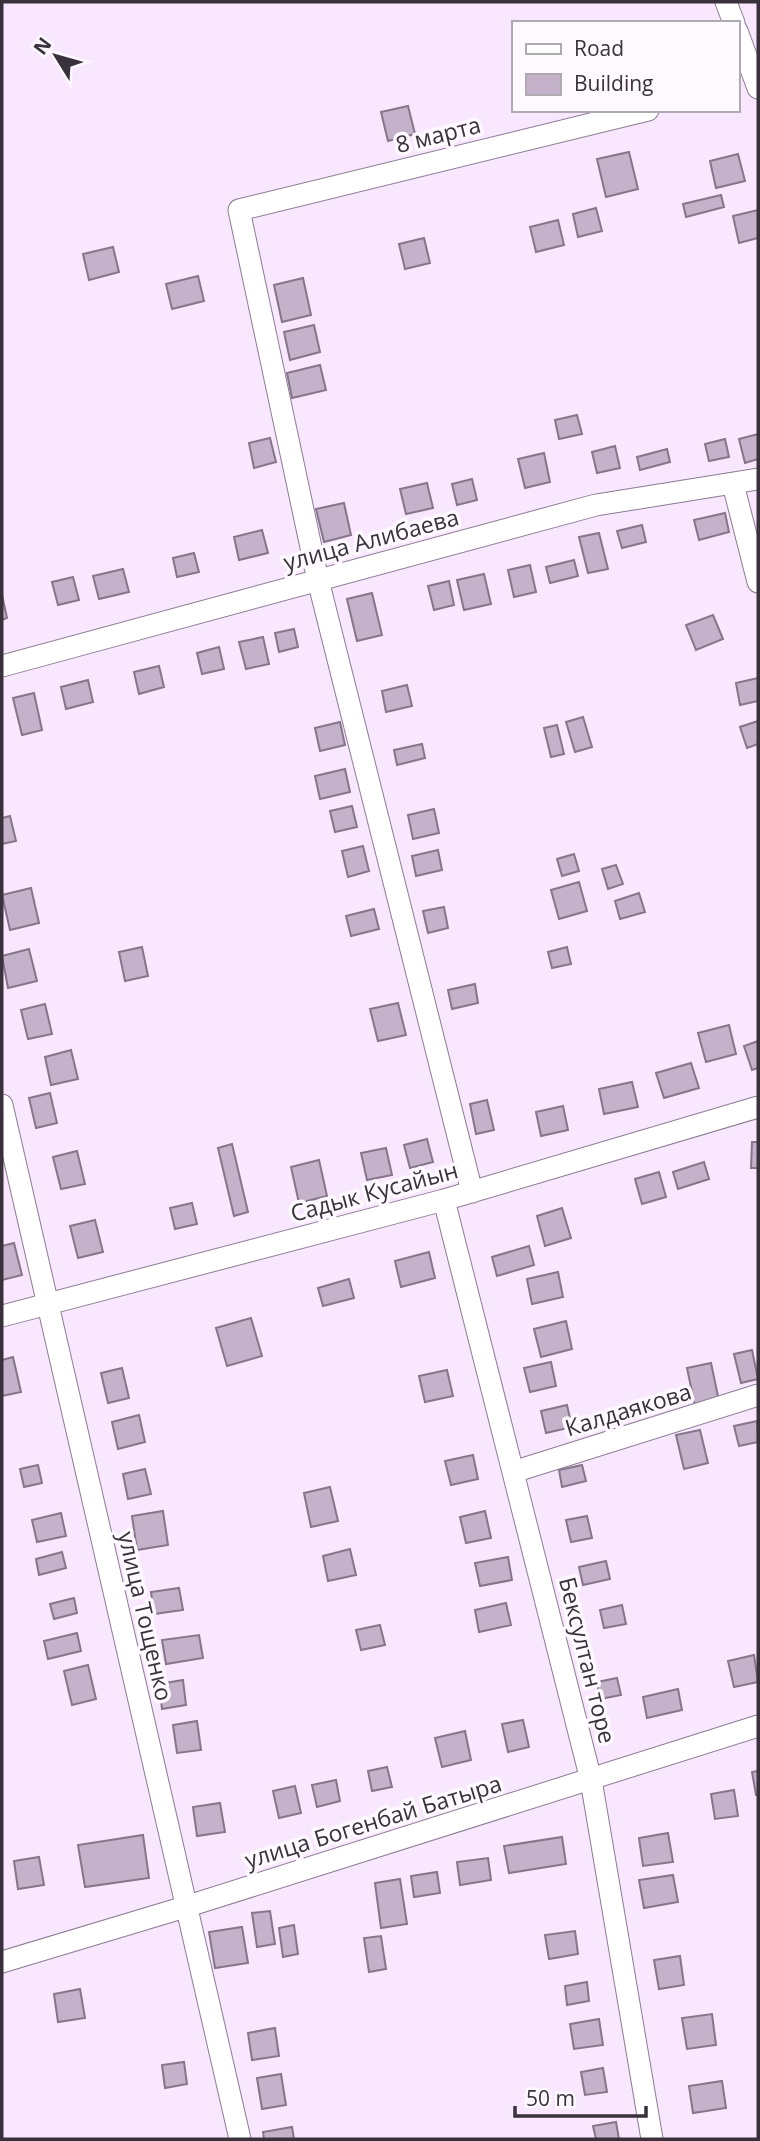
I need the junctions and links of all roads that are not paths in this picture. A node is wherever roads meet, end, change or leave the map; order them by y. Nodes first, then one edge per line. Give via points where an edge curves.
1 (739, 40) edge
2 (751, 87) edge
3 (640, 112) edge
4 (758, 479) edge
5 (733, 484) junction
6 (318, 580) junction
7 (758, 582) edge
8 (2, 666) edge
9 (2, 1105) edge
10 (758, 1107) edge
11 (472, 1192) junction
12 (444, 1200) junction
13 (48, 1303) junction
14 (2, 1316) edge
15 (758, 1395) edge
16 (513, 1472) junction
17 (758, 1726) edge
18 (591, 1780) junction
19 (185, 1907) junction
20 (2, 1962) edge
21 (240, 2139) edge
22 (652, 2139) edge

1 - 2 street
3 - 6 street, 8 марта via 239,210
4 - 5 street, улица Алибаева
5 - 6 street, улица Алибаева via 596,505
5 - 7 street
6 - 8 street, улица Алибаева
6 - 11 street
9 - 13 street, улица Тощенко
10 - 11 street, Садык Кусайын
11 - 12 street, Садык Кусайын
12 - 13 street, Садык Кусайын
12 - 16 street, Бексултан торе
13 - 14 street, Садык Кусайын
13 - 19 street, улица Тощенко
15 - 16 street, Калдаякова
16 - 18 street, Бексултан торе
17 - 18 street, улица Богенбай Батыра
18 - 19 street, улица Богенбай Батыра
18 - 22 street, Бексултан торе
19 - 20 street, улица Богенбай Батыра
19 - 21 street, улица Тощенко

